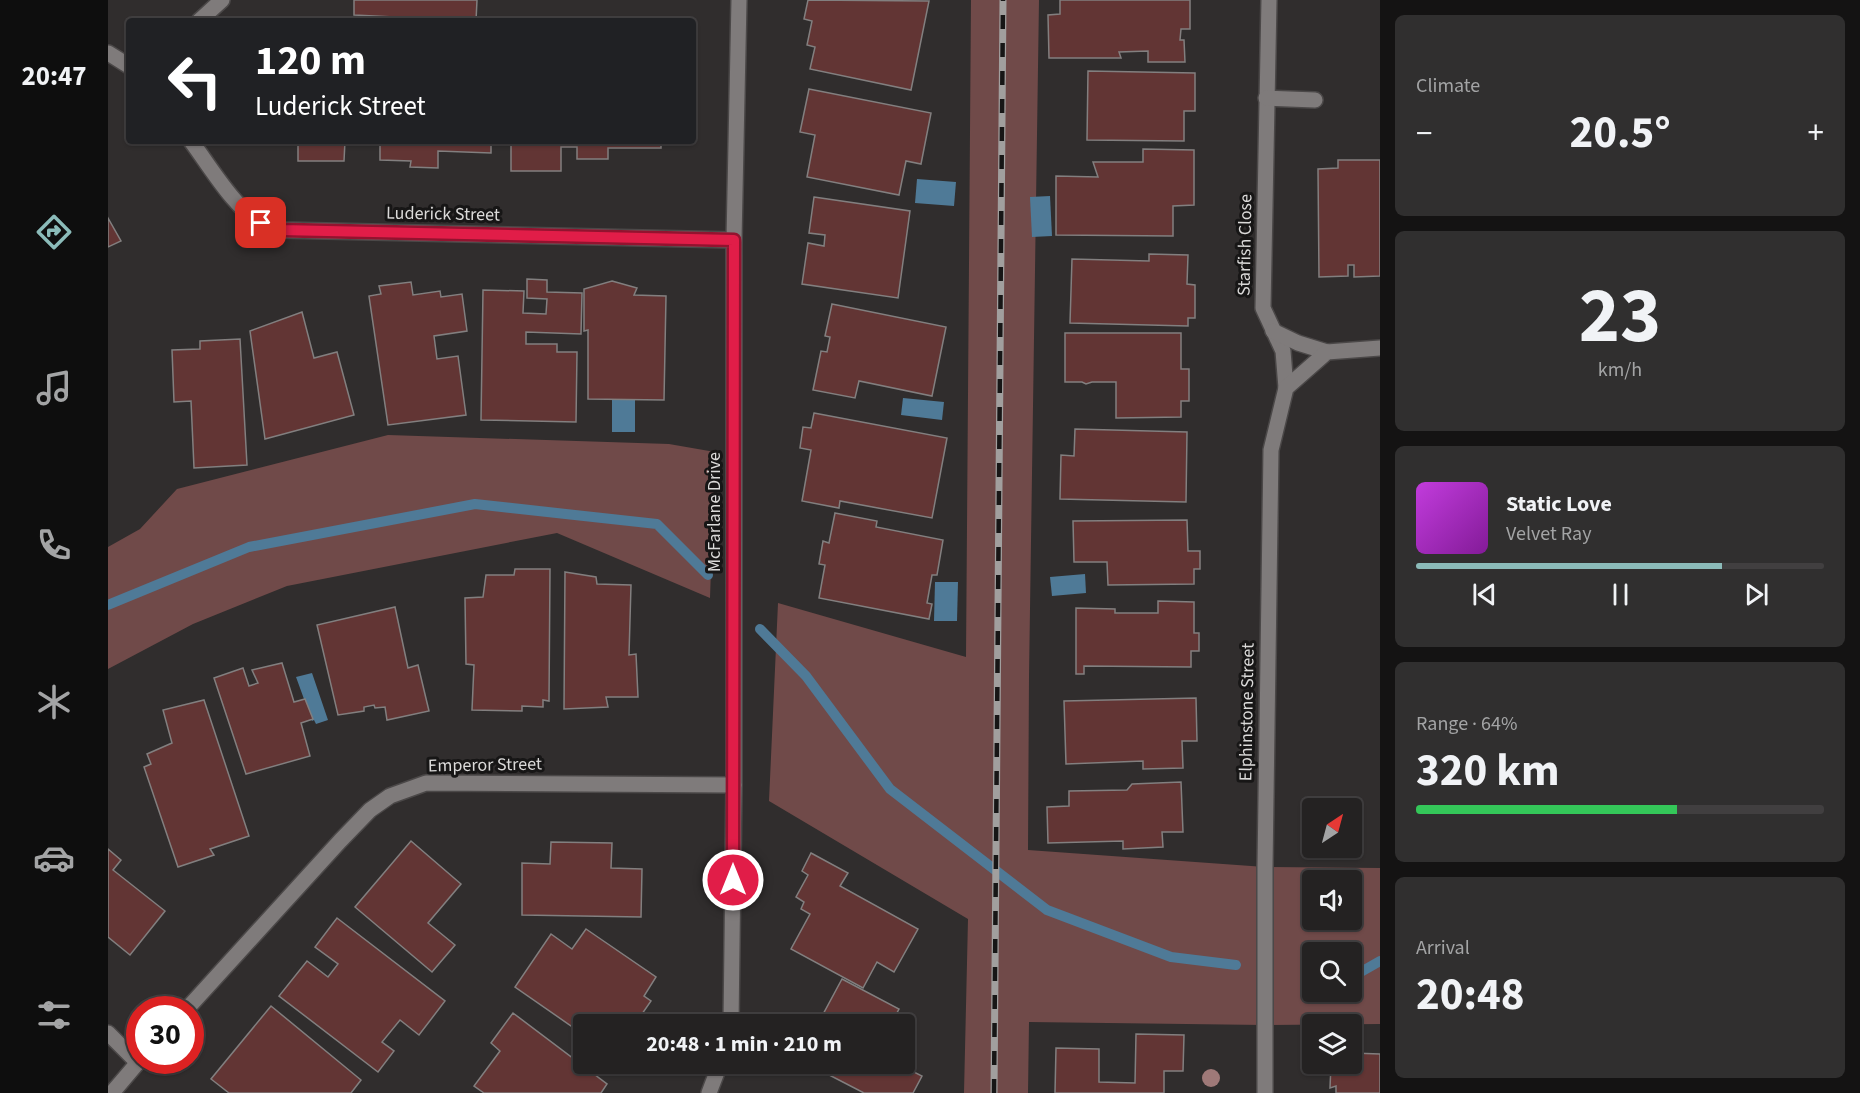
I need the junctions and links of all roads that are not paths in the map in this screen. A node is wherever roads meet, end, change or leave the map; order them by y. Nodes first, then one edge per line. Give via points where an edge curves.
1 (222, 0) edge
2 (739, 0) edge
3 (1269, 0) edge
4 (202, 18) edge
5 (108, 53) edge
6 (126, 64) edge
7 (1266, 98) junction
8 (1315, 100) dead end
9 (193, 144) edge
10 (734, 240) junction
11 (1273, 331) junction
12 (1380, 348) edge
13 (1327, 352) junction
14 (1286, 388) junction
15 (734, 785) junction
16 (199, 996) edge
17 (731, 1014) edge
18 (108, 1033) edge
19 (126, 1050) edge
20 (129, 1074) edge
21 (716, 1074) edge
22 (112, 1093) edge
23 (709, 1093) edge
24 (1265, 1093) edge

1 - 4 street
2 - 10 street, McFarlane Drive
3 - 7 street, Starfish Close
5 - 6 street
7 - 8 street
7 - 11 street, Starfish Close via 1263,308
9 - 10 street, Luderick Street via 243,208 261,223 281,230
10 - 15 street, McFarlane Drive
11 - 13 street
11 - 14 street, Starfish Close via 1283,351
12 - 13 street
13 - 14 street
14 - 24 street, Elphinstone Street via 1271,450
15 - 16 street, Emperor Street via 426,783 390,796 340,841
15 - 17 street, McFarlane Drive
18 - 19 street
20 - 22 street
21 - 23 street

